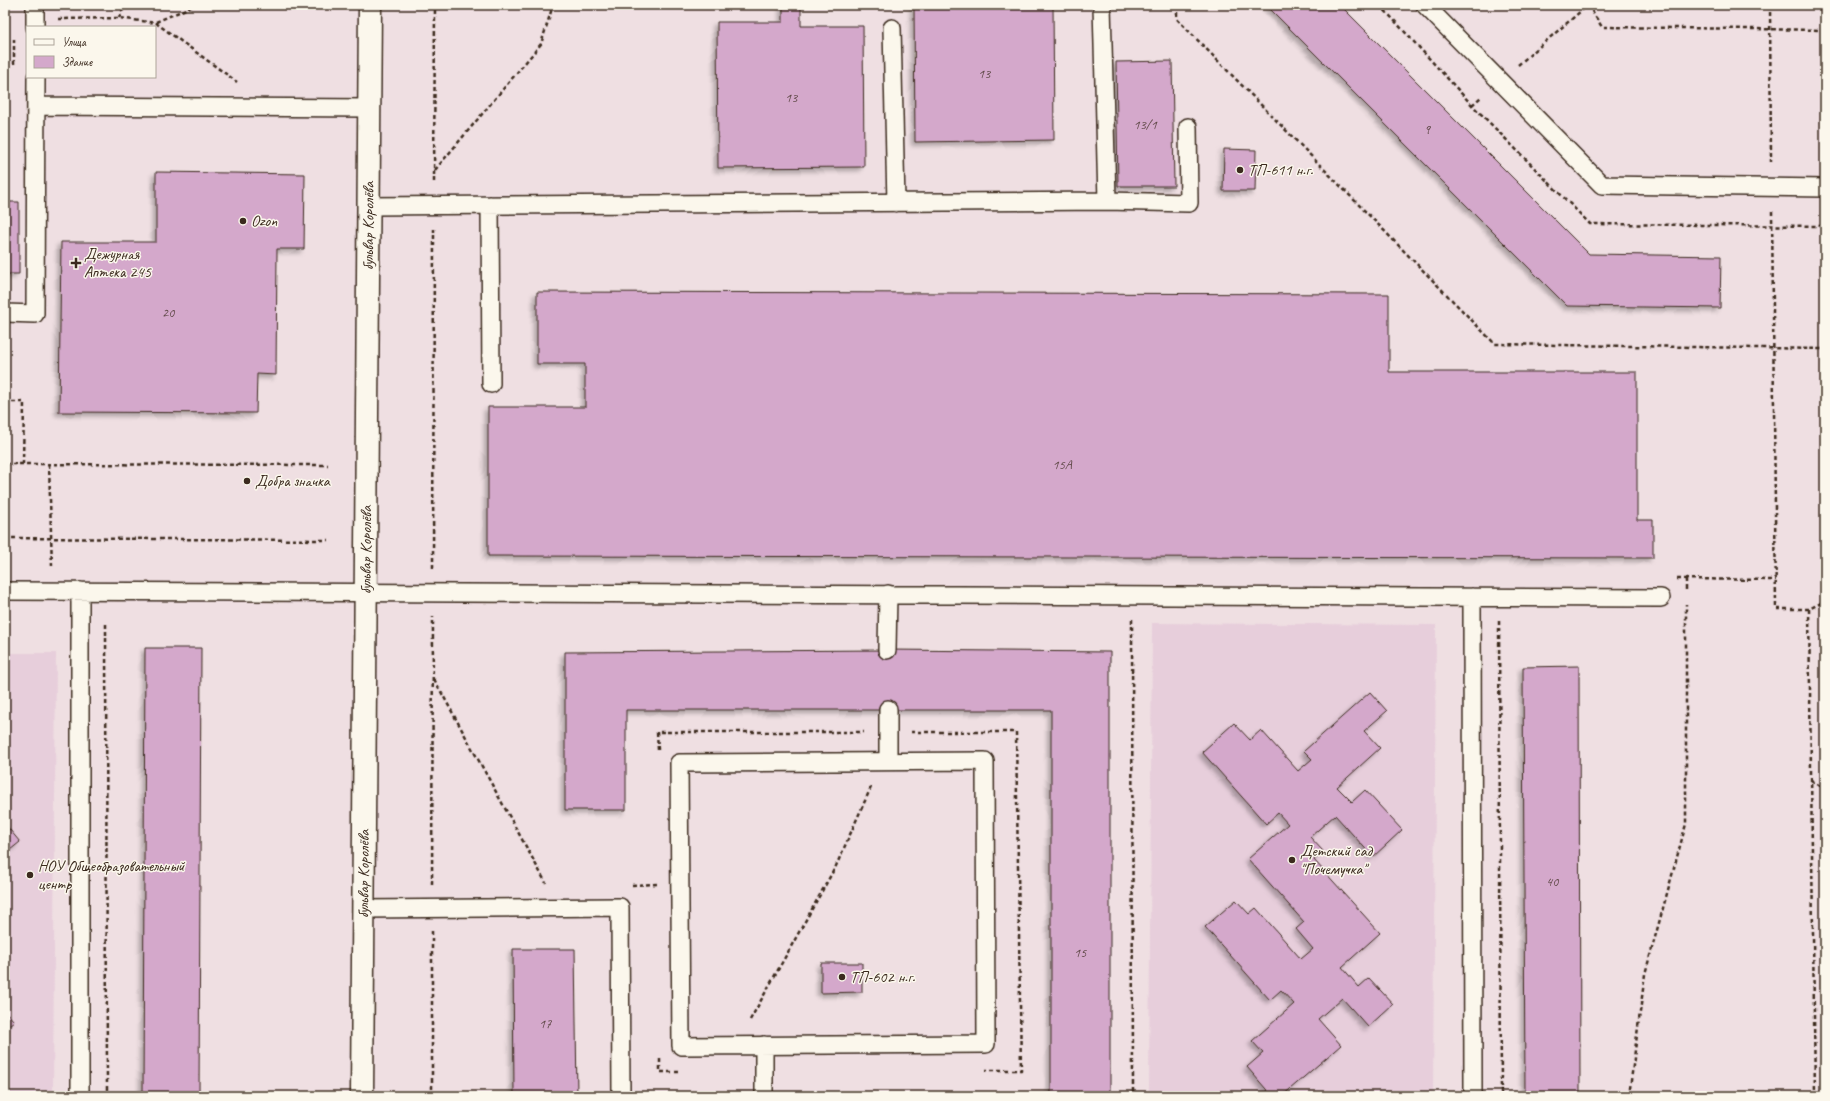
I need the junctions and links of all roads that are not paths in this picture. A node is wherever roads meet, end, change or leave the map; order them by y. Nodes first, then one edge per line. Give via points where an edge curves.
1 (370, 5) edge
2 (1102, 5) edge
3 (1425, 5) edge
4 (892, 28) dead end
5 (36, 78) edge
6 (36, 106) junction
7 (369, 108) junction
8 (1188, 127) dead end
9 (1825, 188) edge
10 (1107, 201) junction
11 (896, 203) junction
12 (490, 205) junction
13 (368, 206) junction
14 (5, 313) edge
15 (491, 384) dead end
16 (5, 591) edge
17 (80, 591) junction
18 (366, 591) junction
19 (888, 594) junction
20 (1472, 597) junction
21 (1661, 598) dead end
22 (887, 650) dead end
23 (888, 709) dead end
24 (881, 762) junction
25 (364, 909) junction
26 (764, 1045) junction
27 (80, 1096) edge
28 (362, 1096) edge
29 (621, 1096) edge
30 (764, 1096) edge
31 (1473, 1096) edge

1 - 7 street, бульвар Королёва
2 - 10 lane
3 - 9 lane via 1602,185
4 - 11 lane
5 - 6 lane
6 - 7 lane
6 - 14 lane via 35,314
7 - 13 street, бульвар Королёва
8 - 10 lane via 1189,202
10 - 11 lane
11 - 12 lane
12 - 13 lane
12 - 15 lane
13 - 18 street, бульвар Королёва
16 - 17 lane
17 - 18 lane
17 - 27 lane
18 - 19 lane
18 - 25 street, бульвар Королёва
19 - 20 lane
19 - 22 lane
20 - 21 lane
20 - 31 lane
23 - 24 lane via 888,732
24 - 26 lane via 680,763 681,1046
24 - 26 lane via 985,761 986,1044
25 - 28 street, бульвар Королёва
25 - 29 lane via 620,907
26 - 30 lane

